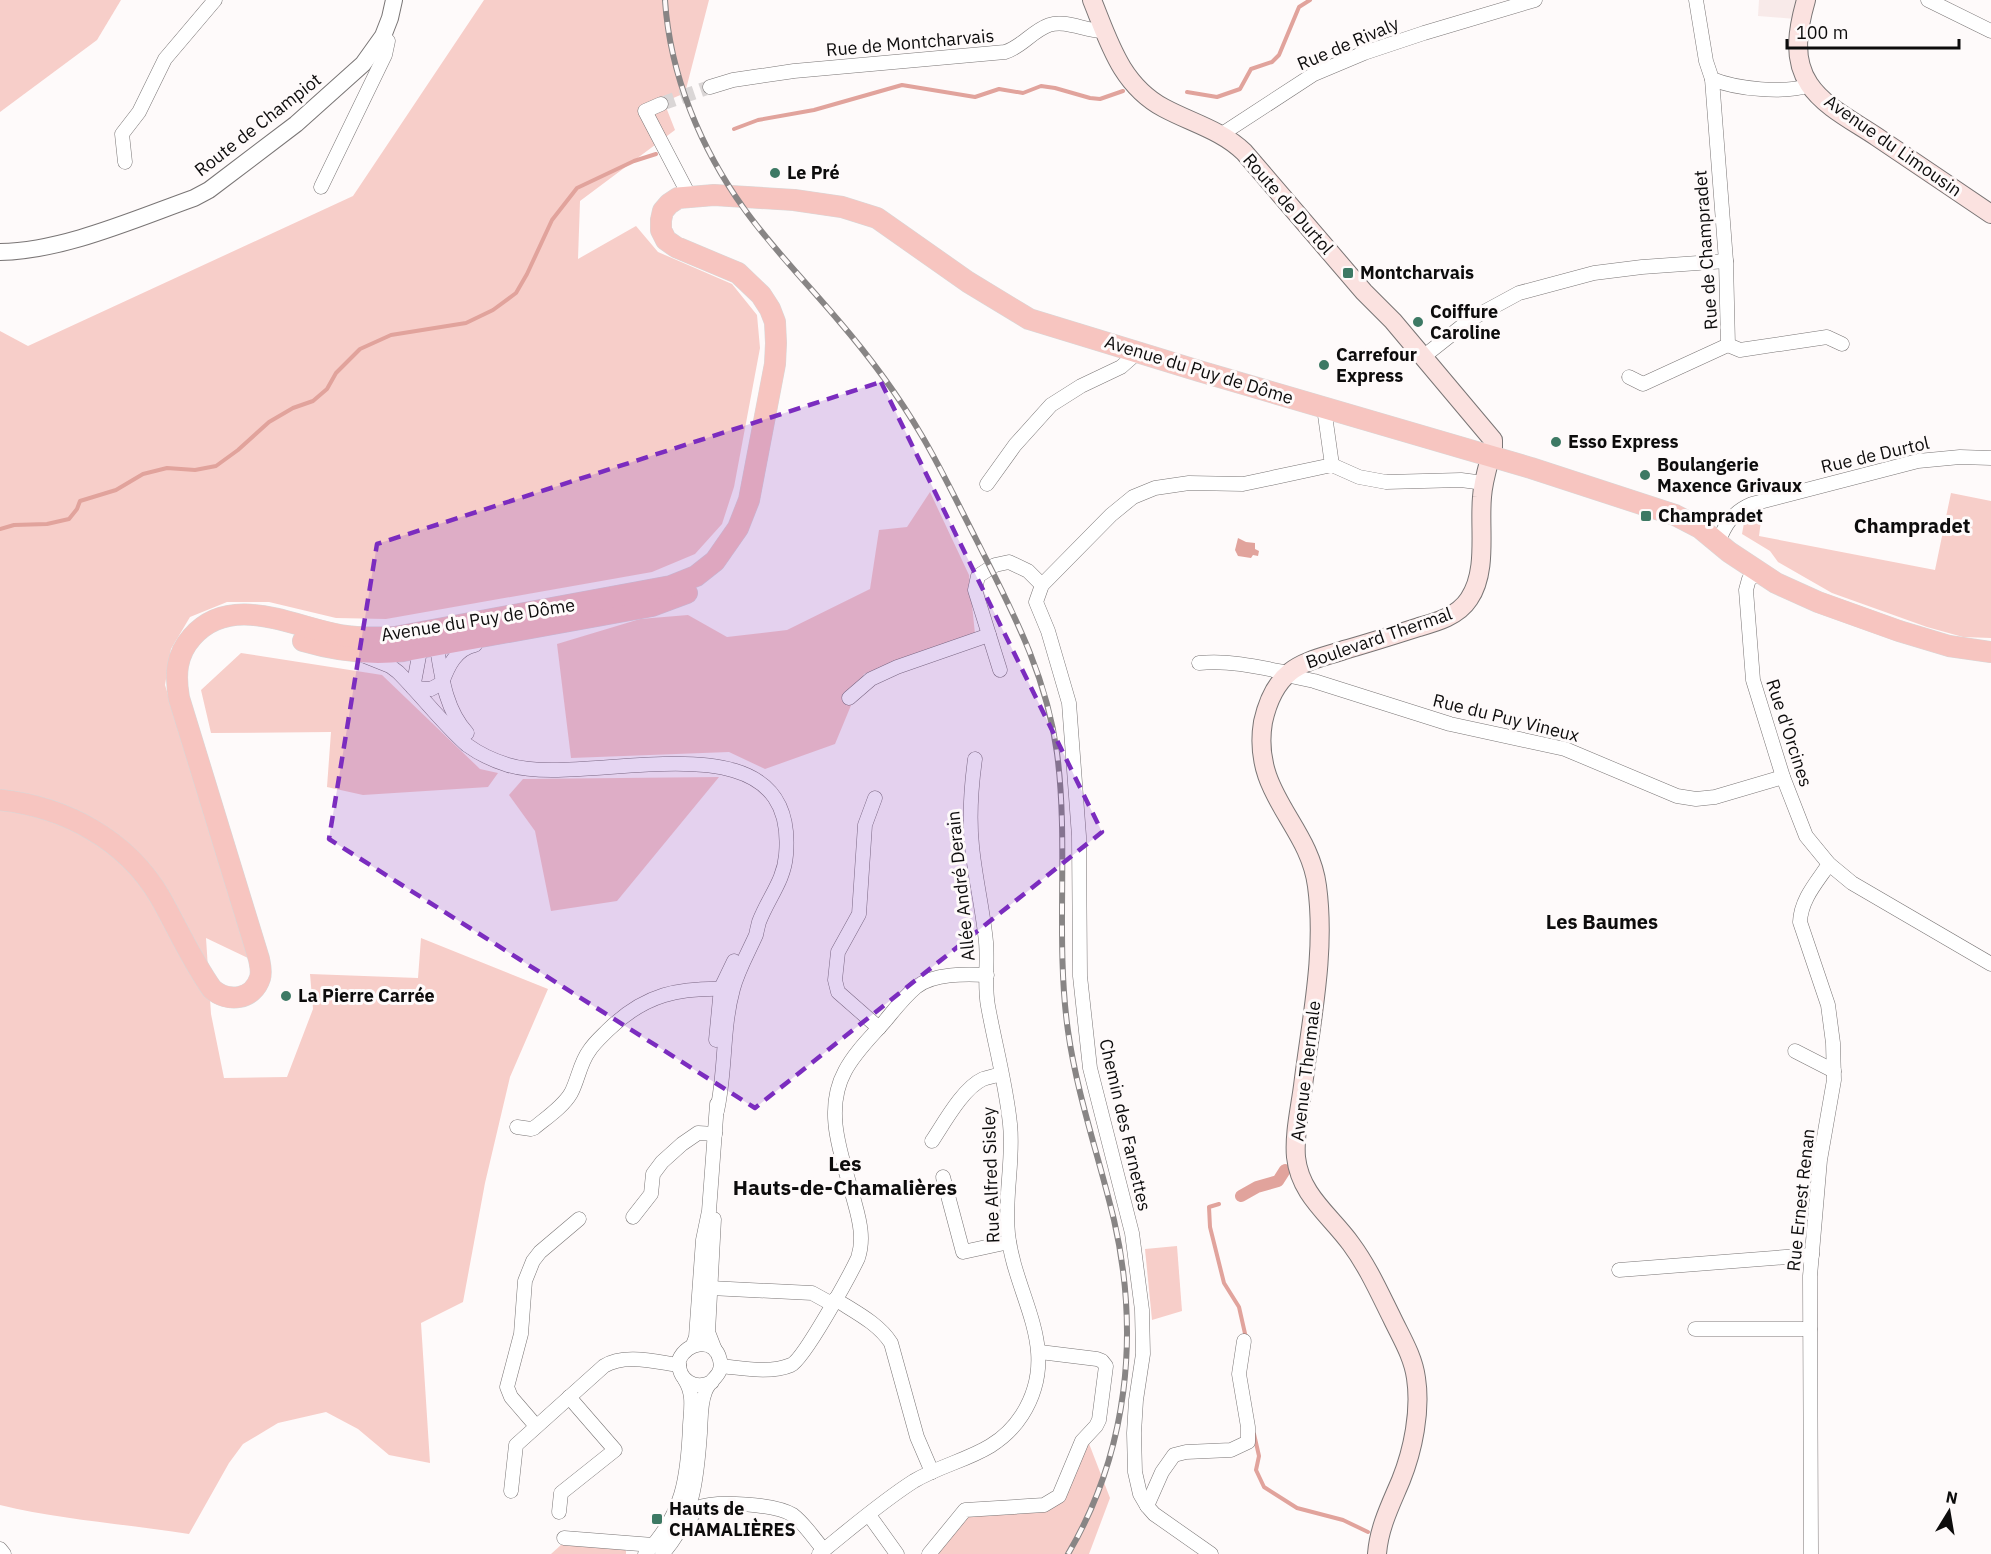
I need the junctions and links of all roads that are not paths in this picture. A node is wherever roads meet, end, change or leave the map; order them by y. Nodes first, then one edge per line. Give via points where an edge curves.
1 (215, 0) edge
2 (394, 0) edge
3 (1092, 0) edge
4 (1535, 0) edge
5 (1696, 0) edge
6 (1806, 0) edge
7 (1928, 0) edge
8 (1104, 31) junction
9 (1991, 31) edge
10 (383, 36) junction
11 (1712, 79) junction
12 (1809, 85) junction
13 (710, 87) tunnel mouth
14 (661, 104) tunnel mouth
15 (1222, 135) junction
16 (125, 162) dead end
17 (321, 187) dead end
18 (691, 197) junction
19 (1991, 214) edge
20 (0, 252) edge
21 (1726, 261) junction
22 (1842, 344) dead end
23 (1728, 345) junction
24 (1138, 352) junction
25 (1423, 357) junction
26 (1629, 377) dead end
27 (1324, 408) junction
28 (1490, 457) junction
29 (1991, 458) edge
30 (1332, 465) junction
31 (1484, 483) junction
32 (987, 484) dead end
33 (1719, 539) junction
34 (1760, 573) junction
35 (1042, 585) junction
36 (1802, 595) junction
37 (578, 604) junction
38 (652, 606) junction
39 (989, 635) junction
40 (395, 637) junction
41 (430, 646) junction
42 (343, 651) junction
43 (1991, 652) edge
44 (1199, 663) dead end
45 (1000, 670) dead end
46 (1287, 674) junction
47 (442, 683) junction
48 (413, 688) junction
49 (849, 698) dead end
50 (483, 753) junction
51 (975, 759) dead end
52 (1783, 777) junction
53 (210, 779) junction
54 (875, 798) dead end
55 (0, 800) edge
56 (0, 809) edge
57 (1830, 864) junction
58 (1991, 964) edge
59 (987, 975) junction
60 (727, 988) junction
61 (248, 1001) junction
62 (879, 1028) junction
63 (1795, 1051) dead end
64 (1834, 1071) junction
65 (1001, 1074) junction
66 (517, 1127) dead end
67 (715, 1134) junction
68 (932, 1141) dead end
69 (711, 1177) junction
70 (942, 1177) dead end
71 (633, 1217) dead end
72 (579, 1219) dead end
73 (1009, 1242) junction
74 (1812, 1255) junction
75 (1619, 1270) dead end
76 (710, 1288) junction
77 (833, 1302) junction
78 (1695, 1329) dead end
79 (1810, 1329) junction
80 (1244, 1341) dead end
81 (693, 1345) junction
82 (715, 1350) junction
83 (1040, 1352) junction
84 (679, 1365) junction
85 (721, 1366) junction
86 (685, 1380) junction
87 (712, 1382) junction
88 (569, 1397) junction
89 (536, 1426) junction
90 (932, 1472) junction
91 (696, 1485) junction
92 (511, 1491) dead end
93 (713, 1504) junction
94 (1147, 1506) junction
95 (559, 1512) dead end
96 (869, 1515) junction
97 (564, 1538) dead end
98 (0, 1549) edge
99 (658, 1549) edge
100 (822, 1552) edge
101 (4, 1554) edge
102 (897, 1554) edge
103 (929, 1554) edge
104 (1211, 1554) edge
105 (1377, 1554) edge
106 (1811, 1554) edge

1 - 16 street via 165,59 139,112 122,134
2 - 10 street, Route de Champiot
3 - 8 main road, Route de Durtol
4 - 15 street, Rue de Rivaly via 1364,53 1314,74
5 - 11 street
6 - 12 main road, Avenue du Limousin via 1797,45
7 - 9 street
8 - 13 street, Rue de Montcharvais via 1056,24 1005,52 794,71
8 - 15 main road, Route de Durtol via 1125,74 1142,94
10 - 17 street, Route de Champiot via 388,41 385,55
10 - 20 street, Route de Champiot via 363,64 296,124 209,190 67,242
11 - 12 street via 1725,84 1789,90
11 - 21 street, Rue de Champradet
12 - 19 main road, Avenue du Limousin via 1853,121
14 - 18 street via 645,111
15 - 25 main road, Route de Durtol via 1244,152
18 - 24 main road, Avenue du Puy de Dôme via 794,200 842,207 877,218 968,282 1029,318
18 - 37 main road, Avenue du Puy de Dôme via 678,198 663,211 661,230 666,240 738,273 761,295 775,322 775,364 749,500 729,543 696,576 671,586
18 - 38 main road, Avenue du Puy de Dôme via 668,211 670,238 742,267 770,291 783,323 784,359 756,501 741,545 724,568 703,586
21 - 23 street, Rue de Champradet
21 - 25 street via 1594,273 1519,292 1471,319
22 - 23 street via 1827,337 1740,350
23 - 26 street, Rue de Champradet via 1643,384
24 - 27 main road, Avenue du Puy de Dôme
24 - 32 street via 1121,367 1051,405
25 - 28 main road, Route de Durtol via 1493,440
27 - 28 main road, Avenue du Puy de Dôme
27 - 30 street
28 - 31 main road, Boulevard Thermal
28 - 33 main road, Avenue du Puy de Dôme via 1675,515
29 - 33 street, Rue de Durtol via 1918,461 1752,504 1733,515
30 - 31 street via 1359,477 1386,482
30 - 35 street via 1243,484 1189,483 1155,488 1133,497
31 - 46 main road, Boulevard Thermal via 1480,569 1466,604 1444,619 1303,664
33 - 34 main road, Avenue du Puy de Dôme
33 - 36 main road, Avenue du Puy de Dôme via 1771,569
34 - 36 main road, Avenue du Puy de Dôme
34 - 52 street, Rue d'Orcines via 1749,579 1746,590 1753,680
35 - 39 street via 1028,571 1009,562 995,565 978,576 975,590
35 - 94 street, Chemin des Farnettes via 1036,602 1069,703 1079,836 1080,976 1090,1068 1132,1233 1142,1310 1143,1354 1134,1448 1137,1484
36 - 43 main road, Avenue du Puy de Dôme via 1899,631 1958,648
37 - 40 main road, Avenue du Puy de Dôme
37 - 41 street via 526,623
38 - 41 main road, Avenue du Puy de Dôme
38 - 47 street via 588,624 467,647 451,662
39 - 45 street
39 - 49 street via 897,667 871,679
40 - 41 street
40 - 53 main road, Avenue du Puy de Dôme via 341,635 267,617 241,615 221,618 198,631 182,651 176,680 179,698
41 - 42 main road, Avenue du Puy de Dôme via 382,653
41 - 47 street
41 - 48 street
42 - 48 street via 390,666
42 - 53 main road, Avenue du Puy de Dôme via 254,626 222,631 202,644 191,662 189,688
44 - 46 street, Rue du Puy Vineux via 1238,663
46 - 52 street, Rue du Puy Vineux via 1450,724 1565,749 1677,796 1714,797
46 - 105 main road, Avenue Thermale via 1276,688 1265,716 1264,764 1273,792 1312,864 1320,920 1296,1144 1298,1166 1310,1195 1371,1275 1416,1373 1414,1427 1408,1458 1384,1522
47 - 48 street via 431,689
47 - 50 street via 456,719
48 - 50 street via 468,746
50 - 60 street via 523,768 721,767 749,775 764,785 782,814 786,839 783,873 759,922 744,938
51 - 59 street, Allée André Derain via 971,830
52 - 57 street, Rue d'Orcines via 1806,836
53 - 61 main road, Avenue du Puy de Dôme via 271,962 268,990 259,1002
54 - 62 street via 865,825 859,914 838,952 835,980 838,992
55 - 61 main road via 67,816 111,841 158,894 212,989 227,998
56 - 61 main road via 53,820 105,848 142,887 204,996 225,1010 240,1011
57 - 58 street, Rue d'Orcines via 1879,900
57 - 64 street, Rue Ernest Renan via 1807,897 1800,922 1828,1005
59 - 62 street via 933,979 918,986
59 - 65 street, Rue Alfred Sisley via 987,1002
60 - 66 street via 671,993 654,997 632,1010 589,1051 564,1102 531,1130
60 - 67 street via 715,1058
62 - 77 street via 851,1061 836,1097 836,1131 861,1242 854,1266
63 - 64 street
64 - 74 street, Rue Ernest Renan via 1820,1160
65 - 68 street via 984,1078 972,1087
65 - 73 street, Rue Alfred Sisley via 1011,1132
67 - 69 street
67 - 71 street via 698,1133 655,1169 651,1194
69 - 76 street via 716,1193
69 - 81 street
70 - 73 street via 963,1252
72 - 89 street via 540,1252 525,1281 521,1334 507,1387
73 - 83 street, Rue Alfred Sisley
74 - 75 street
74 - 79 street, Rue Ernest Renan
76 - 77 street via 812,1293
76 - 82 street via 708,1332
77 - 85 street via 803,1354 790,1365 774,1369
77 - 90 street via 871,1322 891,1343 917,1437
78 - 79 street
79 - 106 street, Rue Ernest Renan
80 - 94 street via 1239,1374 1248,1442 1231,1450 1174,1455
81 - 82 street via 704,1344
81 - 84 street via 684,1351
82 - 85 street
83 - 90 street, Rue Alfred Sisley via 1032,1395 1009,1431 979,1453
83 - 103 street via 1102,1360 1106,1366 1099,1420 1082,1441 1059,1496 1044,1506 965,1510
84 - 86 street
84 - 88 street via 614,1361
85 - 87 street
86 - 87 street via 701,1386
86 - 99 street via 692,1394 687,1476
87 - 91 street via 704,1393
88 - 89 street
88 - 95 street via 615,1450 561,1493
89 - 92 street via 515,1446
90 - 96 street, Rue Alfred Sisley
91 - 93 street
91 - 99 street via 690,1508
93 - 99 street via 696,1508 685,1529
93 - 100 street via 769,1507 788,1513 798,1519
94 - 104 street, Chemin des Farnettes
96 - 100 street, Rue Alfred Sisley
96 - 102 street
97 - 99 street
98 - 101 street

